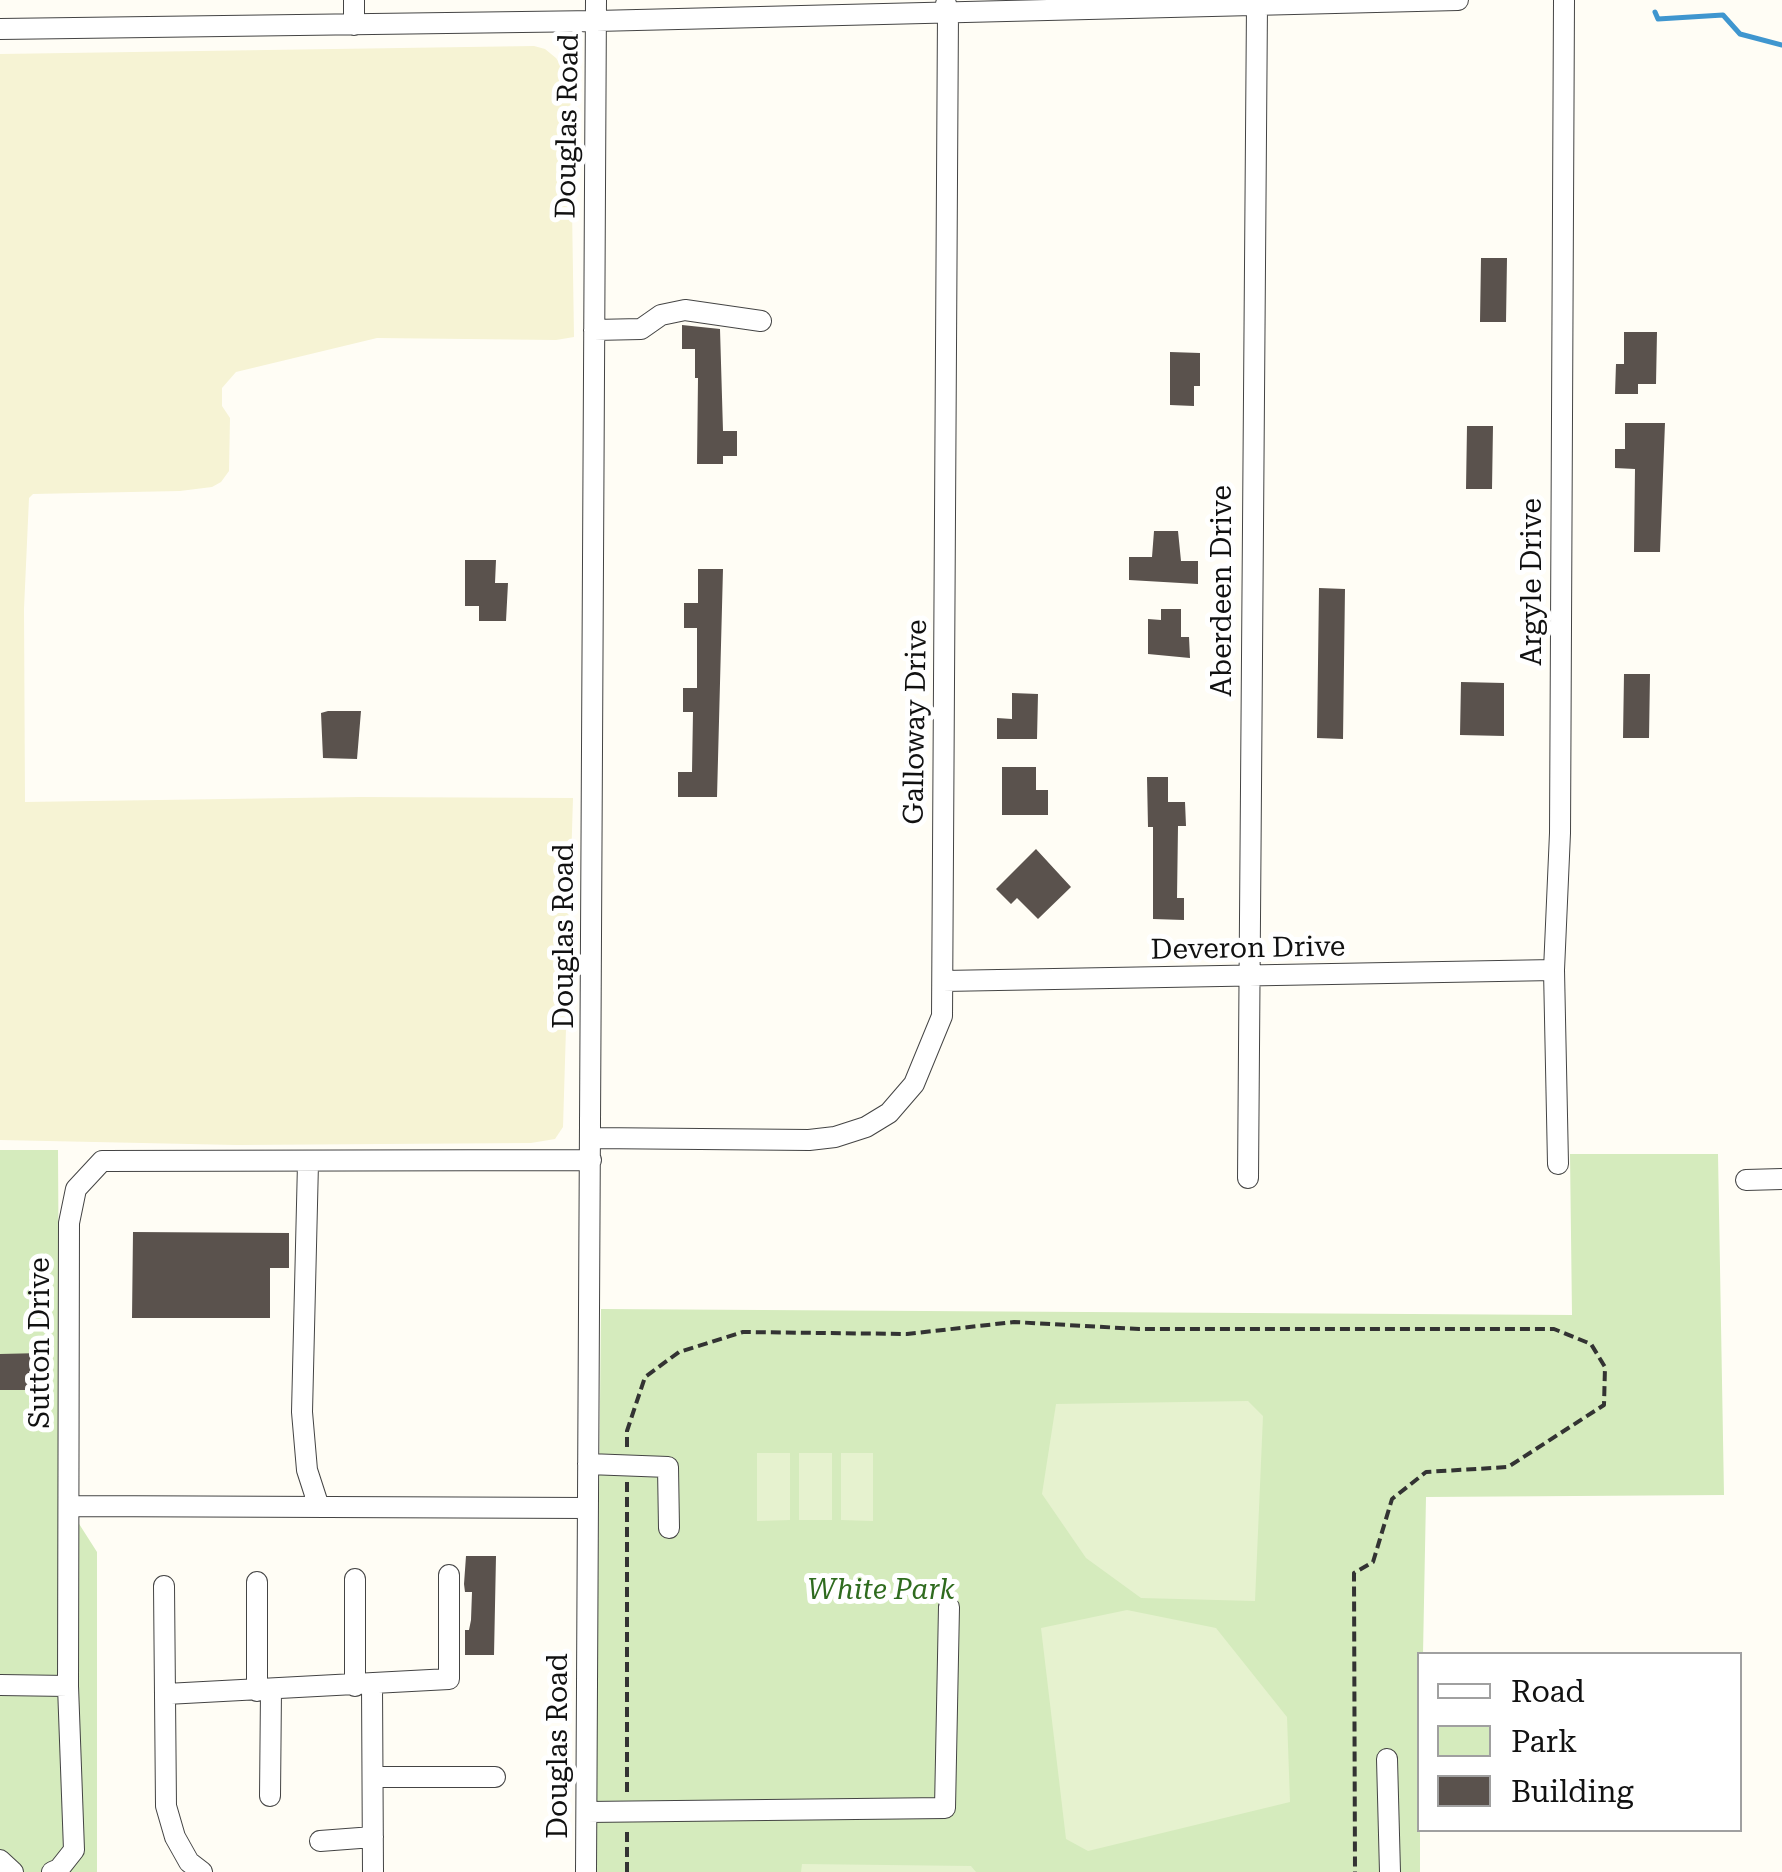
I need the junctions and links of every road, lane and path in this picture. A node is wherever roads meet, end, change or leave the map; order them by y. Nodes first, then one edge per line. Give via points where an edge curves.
1 (354, 0) edge
2 (1458, 0) edge
3 (1564, 0) edge
4 (1257, 4) junction
5 (946, 6) edge
6 (596, 11) edge
7 (354, 25) junction
8 (0, 30) edge
9 (761, 321) dead end
10 (594, 330) junction
11 (1554, 970) junction
12 (1249, 976) junction
13 (943, 981) junction
14 (592, 1138) junction
15 (592, 1160) junction
16 (308, 1162) junction
17 (1558, 1164) dead end
18 (1248, 1178) dead end
19 (1782, 1179) edge
20 (1746, 1180) dead end
21 (588, 1464) junction
22 (627, 1466) junction
23 (69, 1506) junction
24 (319, 1507) junction
25 (588, 1508) junction
26 (668, 1528) dead end
27 (449, 1575) dead end
28 (355, 1578) dead end
29 (256, 1582) dead end
30 (164, 1586) dead end
31 (949, 1607) dead end
32 (0, 1684) edge
33 (363, 1685) junction
34 (68, 1686) junction
35 (264, 1690) junction
36 (166, 1694) junction
37 (1386, 1759) dead end
38 (373, 1777) junction
39 (496, 1777) dead end
40 (270, 1796) dead end
41 (587, 1812) junction
42 (627, 1813) junction
43 (373, 1837) junction
44 (320, 1841) dead end
45 (0, 1860) edge
46 (13, 1872) edge
47 (52, 1872) edge
48 (202, 1872) edge
49 (373, 1872) edge
50 (586, 1872) edge
51 (628, 1872) edge
52 (1354, 1872) edge
53 (1390, 1872) edge

1 - 7 street
2 - 4 street
3 - 11 street, Argyle Drive
4 - 5 street
4 - 12 street, Aberdeen Drive
5 - 6 street
5 - 13 street, Galloway Drive
6 - 7 street
6 - 10 street, Douglas Road
7 - 8 street
9 - 10 street via 686,310 661,315 646,328
10 - 14 street, Douglas Road
11 - 12 street, Deveron Drive
11 - 17 street, Argyle Drive
12 - 13 street, Deveron Drive
12 - 18 street, Aberdeen Drive
13 - 14 street, Galloway Drive via 942,1016 914,1084 866,1127 809,1140
14 - 15 street, Douglas Road
15 - 16 street, Sutton Drive
15 - 21 street, Douglas Road
16 - 23 street, Sutton Drive via 102,1162 76,1189 69,1223
16 - 24 street via 302,1412 307,1470
19 - 20 street
21 - 22 street
21 - 25 street, Douglas Road
22 - 26 street via 668,1466
22 - 42 path
22 - 52 path via 626,1431 645,1378 679,1352 743,1332 906,1334 1014,1322 1140,1329 1554,1329 1591,1344 1605,1367 1604,1405 1508,1467 1426,1472 1392,1499 1373,1562 1354,1573
23 - 24 street
23 - 34 street, Sutton Drive
24 - 25 street
25 - 41 street, Douglas Road
27 - 33 street via 448,1679
28 - 33 street
29 - 35 street
30 - 36 street
31 - 42 street via 945,1808
32 - 34 street
33 - 35 street
33 - 38 street
34 - 47 street, Sutton Drive via 74,1850
35 - 36 street
35 - 40 street
36 - 48 street via 166,1806 175,1837
37 - 53 street
38 - 39 street
38 - 43 street
41 - 42 street
41 - 50 street, Douglas Road
42 - 51 path
43 - 44 street
43 - 49 street
45 - 46 street

